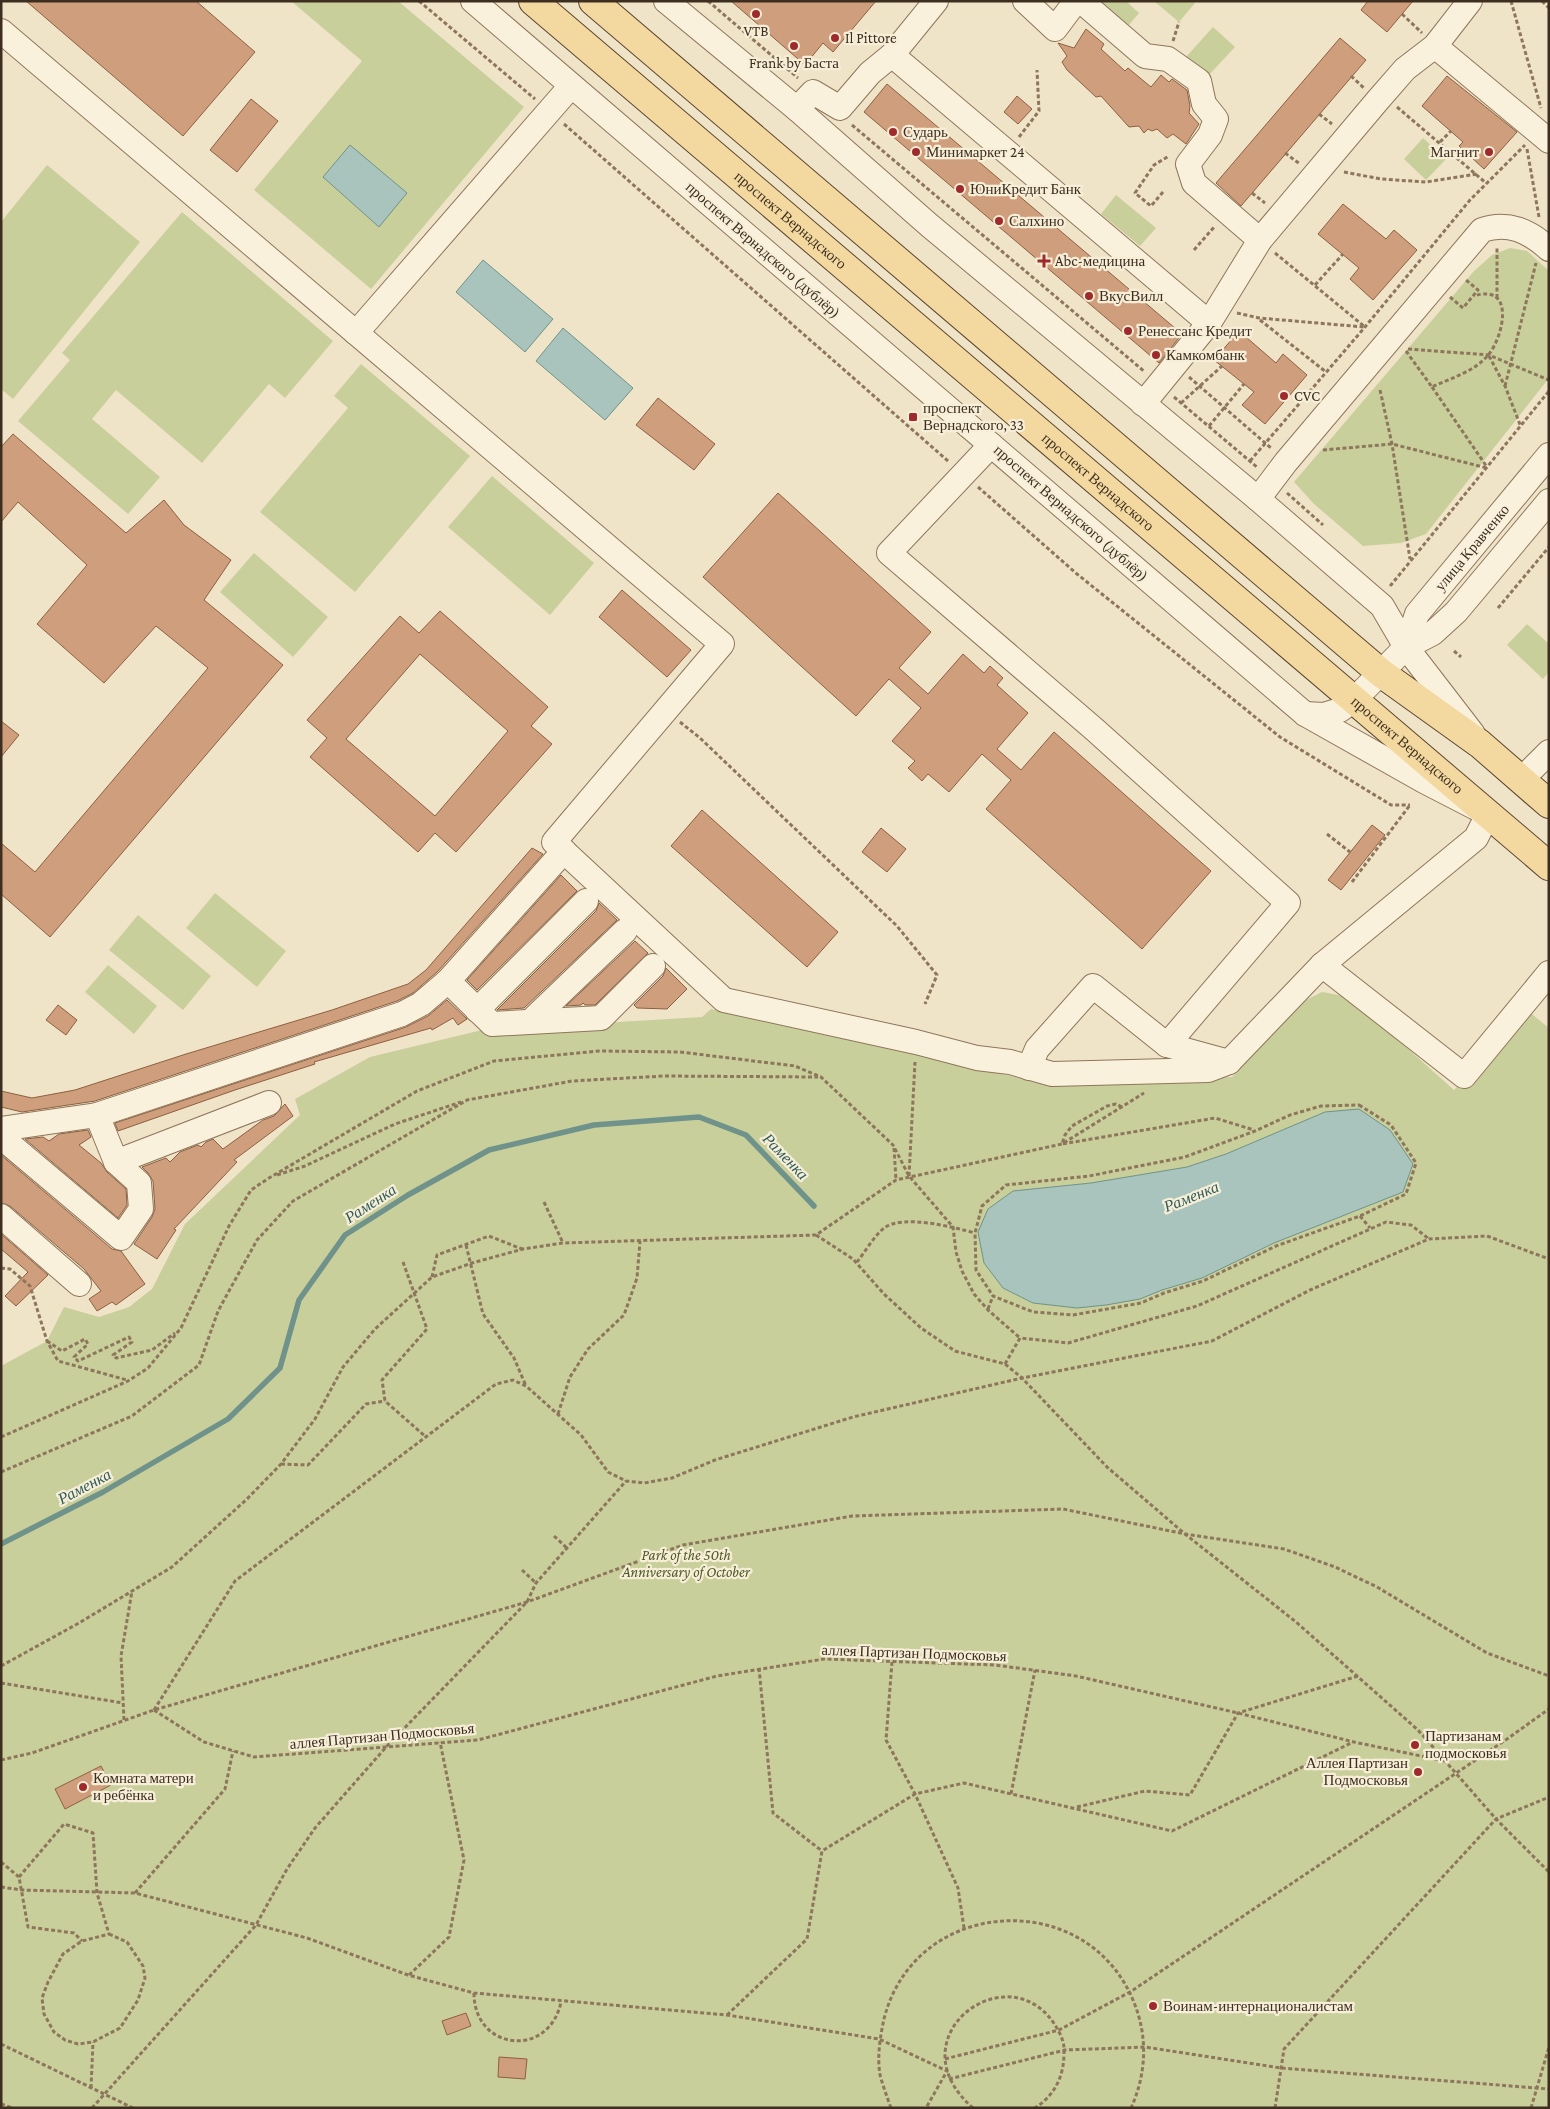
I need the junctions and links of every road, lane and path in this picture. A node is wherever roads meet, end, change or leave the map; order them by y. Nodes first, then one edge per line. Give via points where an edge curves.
1 (418, 1) edge
2 (473, 1) edge
3 (533, 1) edge
4 (593, 1) edge
5 (666, 1) edge
6 (708, 1) edge
7 (936, 1) edge
8 (1025, 1) edge
9 (1076, 1) edge
10 (1082, 1) edge
11 (1470, 1) edge
12 (1511, 1) edge
13 (1542, 1) edge
14 (1549, 8) edge
15 (1402, 14) dead end
16 (1, 31) edge
17 (1435, 46) junction
18 (892, 55) junction
19 (1037, 70) dead end
20 (572, 86) junction
21 (813, 92) junction
22 (1382, 95) junction
23 (797, 109) junction
24 (549, 111) junction
25 (1542, 111) dead end
26 (850, 123) dead end
27 (1451, 131) dead end
28 (1549, 141) edge
29 (1440, 142) junction
30 (1008, 152) junction
31 (1176, 153) dead end
32 (1320, 168) junction
33 (1477, 174) junction
34 (1486, 183) junction
35 (1163, 192) dead end
36 (1228, 212) junction
37 (1260, 240) junction
38 (1505, 246) dead end
39 (1498, 247) junction
40 (1194, 250) dead end
41 (1493, 250) dead end
42 (1545, 252) edge
43 (1343, 254) dead end
44 (1471, 273) dead end
45 (1315, 285) junction
46 (1454, 291) dead end
47 (1449, 296) junction
48 (1474, 296) junction
49 (1497, 298) junction
50 (1443, 304) dead end
51 (1213, 316) junction
52 (1259, 318) junction
53 (1365, 327) junction
54 (356, 333) junction
55 (1411, 341) dead end
56 (1405, 349) junction
57 (1489, 355) junction
58 (1175, 365) junction
59 (1222, 366) dead end
60 (1512, 366) junction
61 (1326, 372) junction
62 (1549, 380) edge
63 (1159, 384) junction
64 (1244, 384) dead end
65 (1200, 386) junction
66 (1505, 386) junction
67 (1432, 387) junction
68 (1380, 390) dead end
69 (1549, 391) edge
70 (1181, 403) junction
71 (1143, 404) junction
72 (1225, 407) junction
73 (1209, 426) junction
74 (1521, 427) junction
75 (1266, 442) junction
76 (1392, 444) junction
77 (991, 445) junction
78 (1549, 455) edge
79 (1291, 457) junction
80 (1250, 461) junction
81 (1487, 468) junction
82 (1272, 480) junction
83 (1258, 499) junction
84 (1512, 499) junction
85 (1542, 509) edge
86 (1324, 526) dead end
87 (1549, 547) edge
88 (1410, 560) junction
89 (1384, 579) dead end
90 (1498, 608) dead end
91 (1406, 647) junction
92 (1454, 651) dead end
93 (1461, 657) dead end
94 (1381, 673) junction
95 (1354, 700) junction
96 (665, 711) junction
97 (1305, 714) junction
98 (1480, 744) junction
99 (1549, 752) edge
100 (1521, 780) junction
101 (1549, 804) edge
102 (1410, 805) dead end
103 (1488, 814) junction
104 (1327, 834) dead end
105 (564, 851) junction
106 (1350, 852) dead end
107 (1549, 866) edge
108 (1352, 882) dead end
109 (586, 901) dead end
110 (626, 931) dead end
111 (1322, 965) junction
112 (653, 966) dead end
113 (1549, 974) edge
114 (448, 980) junction
115 (925, 1004) dead end
116 (477, 1010) junction
117 (531, 1021) junction
118 (916, 1042) junction
119 (1167, 1045) junction
120 (1229, 1062) junction
121 (1029, 1068) junction
122 (822, 1077) junction
123 (467, 1100) junction
124 (270, 1103) dead end
125 (1122, 1106) dead end
126 (1111, 1113) dead end
127 (96, 1115) junction
128 (1, 1129) edge
129 (1255, 1131) junction
130 (1, 1137) edge
131 (1062, 1144) junction
132 (894, 1145) junction
133 (116, 1162) junction
134 (909, 1176) junction
135 (269, 1178) junction
136 (896, 1180) junction
137 (544, 1202) dead end
138 (1, 1216) edge
139 (1360, 1216) junction
140 (952, 1227) junction
141 (1370, 1228) junction
142 (975, 1233) junction
143 (816, 1235) junction
144 (1429, 1239) junction
145 (640, 1241) junction
146 (563, 1243) junction
147 (466, 1244) junction
148 (522, 1249) junction
149 (1549, 1259) edge
150 (403, 1262) dead end
151 (857, 1262) junction
152 (472, 1263) junction
153 (1, 1268) edge
154 (432, 1276) junction
155 (79, 1284) dead end
156 (415, 1292) junction
157 (993, 1296) junction
158 (988, 1310) junction
159 (181, 1328) junction
160 (1020, 1338) junction
161 (47, 1341) junction
162 (1004, 1364) junction
163 (1022, 1378) junction
164 (128, 1381) junction
165 (526, 1386) junction
166 (385, 1401) junction
167 (558, 1414) junction
168 (1, 1437) edge
169 (426, 1437) junction
170 (281, 1464) junction
171 (1, 1472) edge
172 (626, 1481) junction
173 (1185, 1534) junction
174 (554, 1536) dead end
175 (567, 1548) junction
176 (522, 1570) dead end
177 (536, 1584) junction
178 (132, 1591) junction
179 (527, 1602) junction
180 (892, 1662) junction
181 (1, 1666) edge
182 (759, 1668) junction
183 (1035, 1670) junction
184 (1359, 1676) junction
185 (1549, 1676) edge
186 (1, 1683) edge
187 (124, 1703) junction
188 (1549, 1709) edge
189 (154, 1710) junction
190 (1238, 1713) junction
191 (124, 1720) junction
192 (440, 1742) junction
193 (1354, 1742) junction
194 (388, 1746) junction
195 (233, 1751) junction
196 (1, 1760) edge
197 (1444, 1761) junction
198 (1457, 1772) junction
199 (915, 1794) junction
200 (1011, 1794) junction
201 (1549, 1797) edge
202 (1074, 1808) junction
203 (1496, 1818) junction
204 (822, 1852) junction
205 (1, 1862) edge
206 (1549, 1872) edge
207 (19, 1877) junction
208 (1, 1887) edge
209 (22, 1890) junction
210 (97, 1893) junction
211 (135, 1893) junction
212 (256, 1925) junction
213 (964, 1928) junction
214 (109, 1934) junction
215 (82, 1941) junction
216 (408, 1975) junction
217 (1130, 1992) junction
218 (474, 1993) junction
219 (561, 2002) junction
220 (727, 2015) junction
221 (1059, 2030) junction
222 (879, 2039) junction
223 (94, 2042) junction
224 (1, 2044) edge
225 (1144, 2047) junction
226 (1549, 2047) edge
227 (1064, 2050) junction
228 (945, 2059) junction
229 (1281, 2068) junction
230 (947, 2071) junction
231 (949, 2079) junction
232 (91, 2088) junction
233 (1538, 2088) junction
234 (1549, 2089) edge
235 (105, 2095) junction
236 (1, 2104) edge
237 (13, 2108) edge
238 (92, 2108) edge
239 (134, 2108) edge
240 (891, 2108) edge
241 (926, 2108) edge
242 (973, 2108) edge
243 (1035, 2108) edge
244 (1131, 2108) edge
245 (1275, 2108) edge
246 (1531, 2108) edge

1 - 24 path
2 - 20 street, проспект Вернадского (дублёр)
3 - 95 main road, проспект Вернадского
4 - 94 main road
5 - 23 street
6 - 21 path
7 - 18 street
8 - 9 street via 1056,29
10 - 36 street via 1145,56 1168,59 1199,80 1204,104 1216,119 1210,135 1188,164 1194,183
11 - 17 street
12 - 25 path
13 - 14 path
15 - 17 path
16 - 54 street
17 - 22 street via 1405,69
17 - 28 street
18 - 21 street via 870,73 840,108
18 - 30 street
19 - 30 path via 1039,111
20 - 24 street
20 - 77 street, проспект Вернадского (дублёр)
21 - 23 street
22 - 29 path
22 - 32 street
23 - 71 street via 929,225
24 - 54 street
26 - 63 path
27 - 29 path
29 - 33 path
30 - 51 street
31 - 35 path via 1154,165 1136,193 1151,206
32 - 33 path via 1380,180 1426,182
32 - 37 street
33 - 34 path
34 - 42 path via 1526,143
34 - 53 path
36 - 37 street
36 - 40 path
37 - 45 path
37 - 51 street
38 - 39 path
39 - 41 path
39 - 49 path
42 - 60 path via 1537,258
42 - 79 street via 1529,234 1512,226 1495,225 1482,230
43 - 45 path
44 - 48 path via 1464,279 1478,290
45 - 53 path
46 - 47 path
47 - 48 path via 1463,308
47 - 50 path
48 - 49 path via 1482,293
49 - 57 path via 1504,308 1504,322
51 - 52 path
51 - 58 street
52 - 53 path
52 - 61 path
53 - 61 path
54 - 96 street via 722,644
55 - 56 path
56 - 57 path
56 - 67 path
57 - 60 path
57 - 66 path
57 - 67 path via 1475,367
58 - 63 street
58 - 65 path
59 - 65 path
60 - 62 path
60 - 66 path
61 - 75 path
63 - 70 path
63 - 71 street
64 - 72 path
65 - 70 path
65 - 72 path
66 - 74 path
67 - 81 path
68 - 76 path
69 - 74 path
70 - 73 path
71 - 83 street
72 - 73 path
72 - 75 path
73 - 80 path
74 - 81 path
75 - 79 path
75 - 80 path
76 - 79 path
76 - 81 path
76 - 88 path
77 - 97 street, проспект Вернадского (дублёр)
77 - 119 street via 889,553 1094,729 1288,904
78 - 84 street, улица Кравченко
79 - 82 street
80 - 82 path
81 - 88 path
82 - 83 street
82 - 86 path
83 - 91 street via 1382,606
84 - 85 street
84 - 91 street, улица Кравченко via 1417,614
85 - 91 street, улица Кравченко via 1456,612 1433,633
87 - 90 path
88 - 89 path via 1391,585
91 - 94 street, улица Кравченко
91 - 98 street
92 - 93 path
94 - 95 street, улица Кравченко
94 - 98 main road
95 - 97 street, улица Кравченко via 1340,710 1324,715
95 - 103 main road, проспект Вернадского
96 - 105 street via 554,842
96 - 115 path via 700,738 897,926 937,976
97 - 103 street, проспект Вернадского (дублёр)
98 - 100 main road
99 - 100 street
100 - 101 main road
102 - 108 path
103 - 107 main road, проспект Вернадского
103 - 111 street via 1476,838
104 - 106 path
105 - 114 street
105 - 118 street via 724,1000
109 - 116 street
110 - 117 street
111 - 113 street via 1464,1076
111 - 120 street
112 - 117 street via 600,1018
114 - 116 street
114 - 127 street via 421,1004 402,1014
116 - 117 street via 492,1024
118 - 121 street
118 - 134 path
119 - 120 street
119 - 121 street via 1093,986 1037,1049
120 - 121 street via 1208,1070 1176,1072 1052,1074
122 - 123 path via 664,1076 572,1081
122 - 132 path
122 - 135 path via 795,1066 680,1052 599,1051 494,1061 417,1091
123 - 135 path via 395,1124 305,1166
123 - 171 path via 293,1202 257,1240 218,1311 199,1365 132,1416
124 - 133 street
125 - 131 path via 1107,1106 1072,1126
126 - 131 path
127 - 128 street
127 - 133 street
129 - 131 path via 1216,1118
129 - 139 path via 1290,1115 1321,1106 1359,1105 1391,1125 1416,1163 1406,1194
129 - 142 path via 1176,1158 1089,1176 1006,1185 982,1206
130 - 133 street via 121,1238 142,1209 139,1183
131 - 134 path
132 - 134 path
132 - 136 path
134 - 136 path
134 - 140 path
135 - 159 path via 250,1190
136 - 143 path
137 - 146 path
138 - 155 street
139 - 141 path
139 - 157 path via 1276,1246 1203,1281 1141,1303 1073,1315 1033,1312
140 - 142 path
140 - 151 path via 897,1223 883,1229
140 - 158 path via 962,1271 974,1294
141 - 144 path via 1386,1222 1411,1225
141 - 160 path via 1197,1306 1068,1343
142 - 157 path via 976,1270
143 - 145 path
143 - 151 path
144 - 149 path via 1487,1236
144 - 163 path via 1310,1290 1212,1340
145 - 146 path
145 - 167 path via 637,1278 624,1315 588,1348 570,1377
146 - 148 path
147 - 148 path via 489,1236
147 - 152 path
147 - 154 path via 437,1255
148 - 152 path
150 - 156 path
151 - 162 path via 884,1294 928,1332 955,1350
152 - 154 path
152 - 165 path via 483,1314 514,1358
153 - 161 path via 10,1269 30,1286
154 - 156 path
156 - 166 path via 427,1329 382,1380
156 - 170 path via 375,1329 343,1367 315,1420
157 - 158 path
158 - 160 path
159 - 161 path via 152,1350 116,1358 113,1355 132,1342 129,1337 78,1362 74,1357 88,1344 84,1339 62,1351
159 - 164 path via 148,1368
160 - 162 path
161 - 164 path via 58,1362
162 - 163 path
163 - 172 path via 853,1417 715,1460 672,1478 644,1483
163 - 173 path via 1107,1467
164 - 168 path
165 - 167 path
165 - 169 path via 512,1380 496,1384
166 - 169 path
166 - 170 path via 366,1404 308,1465
167 - 172 path via 581,1435 608,1472
169 - 189 path via 235,1581
170 - 178 path via 172,1567
172 - 175 path
173 - 179 path via 1063,1509 852,1516 683,1545
173 - 184 path
173 - 185 path via 1284,1549 1335,1567 1377,1587 1486,1653
174 - 175 path
175 - 177 path
176 - 177 path
177 - 179 path
178 - 181 path
178 - 187 path via 122,1656
179 - 189 path
179 - 194 path
180 - 182 path, аллея Партизан Подмосковья via 824,1659
180 - 183 path, аллея Партизан Подмосковья via 995,1665
180 - 199 path via 886,1740
182 - 192 path, аллея Партизан Подмосковья via 478,1740
182 - 204 path via 773,1813
183 - 190 path, аллея Партизан Подмосковья via 1076,1676
183 - 200 path
184 - 190 path
184 - 197 path via 1418,1730
186 - 187 path
187 - 191 path
188 - 198 path
189 - 191 path
189 - 195 path, аллея Партизан Подмосковья via 204,1742
190 - 193 path, аллея Партизан Подмосковья
190 - 202 path via 1190,1795 1144,1791
191 - 196 path via 32,1753
192 - 194 path, аллея Партизан Подмосковья
192 - 216 path via 464,1860 449,1937
193 - 197 path, аллея Партизан Подмосковья
193 - 202 path via 1172,1831
194 - 195 path, аллея Партизан Подмосковья via 254,1757
194 - 212 path via 315,1828 287,1869
195 - 211 path via 225,1789
197 - 198 path
198 - 203 path
198 - 217 path
199 - 200 path via 964,1783
199 - 204 path
199 - 213 path via 958,1888
200 - 202 path
201 - 203 path
203 - 206 path
203 - 229 path via 1284,2049
204 - 220 path via 807,1939
205 - 207 path
207 - 209 path
207 - 210 path via 64,1824 93,1833
208 - 209 path
209 - 210 path
209 - 215 path via 28,1927 74,1933
210 - 211 path
210 - 214 path
211 - 212 path
212 - 216 path via 307,1938
212 - 235 path
213 - 217 path via 1002,1919 1040,1922 1077,1936 1108,1960
213 - 222 path via 932,1946 906,1971 888,2003
214 - 215 path
214 - 223 path via 127,1942 143,1966 145,1978 138,2000 120,2028
215 - 223 path via 63,1954 42,1998 44,2014 54,2032 78,2044
216 - 218 path
217 - 221 path
217 - 225 path via 1140,2018
218 - 219 path
218 - 219 path via 474,2004 482,2023 494,2034 508,2040 529,2040 539,2036 554,2022
219 - 220 path
220 - 222 path
221 - 227 path
221 - 228 path
221 - 228 path via 1047,2014 1030,2002 1011,1997 990,1998 972,2006 957,2020 948,2038
222 - 230 path
222 - 240 path via 880,2074
223 - 232 path
224 - 232 path
225 - 227 path
225 - 229 path
225 - 244 path via 1140,2088
226 - 233 path
227 - 231 path
227 - 243 path via 1064,2069 1057,2087 1045,2102
228 - 230 path
229 - 233 path
229 - 245 path
230 - 231 path
230 - 241 path
231 - 242 path via 959,2096
232 - 235 path
233 - 234 path
233 - 246 path
235 - 238 path
235 - 239 path
236 - 237 path

